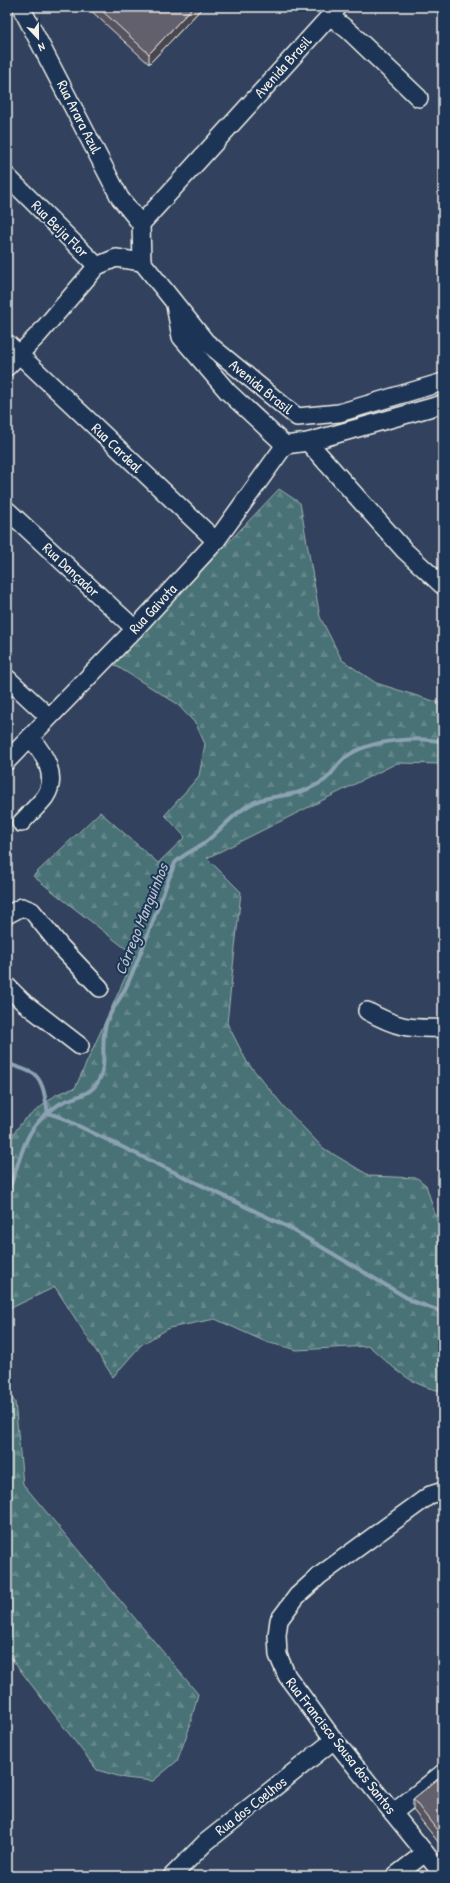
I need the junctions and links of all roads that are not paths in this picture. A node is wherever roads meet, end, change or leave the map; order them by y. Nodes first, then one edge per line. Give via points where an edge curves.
1 (21, 7) edge
2 (334, 11) edge
3 (419, 98) dead end
4 (7, 176) edge
5 (141, 224) junction
6 (142, 262) junction
7 (97, 266) junction
8 (174, 302) junction
9 (13, 348) edge
10 (7, 366) edge
11 (443, 382) edge
12 (443, 404) edge
13 (308, 442) junction
14 (285, 445) junction
15 (7, 510) edge
16 (216, 541) junction
17 (443, 586) edge
18 (135, 629) junction
19 (7, 678) edge
20 (49, 717) junction
21 (30, 737) junction
22 (7, 761) edge
23 (21, 823) dead end
24 (7, 915) edge
25 (7, 986) edge
26 (100, 988) dead end
27 (367, 1011) dead end
28 (443, 1028) edge
29 (80, 1046) dead end
30 (443, 1491) edge
31 (334, 1740) junction
32 (443, 1773) edge
33 (393, 1813) junction
34 (425, 1853) junction
35 (443, 1875) edge
36 (172, 1876) edge
37 (395, 1876) edge

1 - 5 street, Rua Arara Azul via 120,198
2 - 3 street via 349,31
2 - 5 street, Avenida Brasil
4 - 7 street, Rua Beija Flor
5 - 6 street
6 - 7 street via 116,258
6 - 8 street, Avenida Brasil
7 - 9 street via 39,334
8 - 11 street, Avenida Brasil via 206,342 297,417 339,413
8 - 14 street via 181,337 228,392
9 - 10 street
9 - 16 street, Rua Cardeal
12 - 13 street
13 - 14 street
13 - 17 street via 405,551
14 - 16 street, Rua Gaivota
15 - 18 street, Rua Dançador
16 - 18 street, Rua Gaivota
18 - 20 street, Rua Gaivota
19 - 20 street
20 - 21 street, Rua Gaivota
21 - 22 street, Rua Gaivota
21 - 23 street via 48,764 51,777 45,796
24 - 26 street via 22,908 32,911 61,947
25 - 29 street via 23,1002
27 - 28 street via 401,1027
30 - 31 street, Rua Francisco Sousa dos Santos via 430,1495 319,1576 297,1596 279,1620 278,1655 287,1676
31 - 33 street, Rua Francisco Sousa dos Santos
31 - 36 street, Rua dos Coelhos via 206,1842
32 - 33 street
33 - 34 street, Rua Francisco Sousa dos Santos
34 - 35 street, Rua Francisco Sousa dos Santos
34 - 37 street

